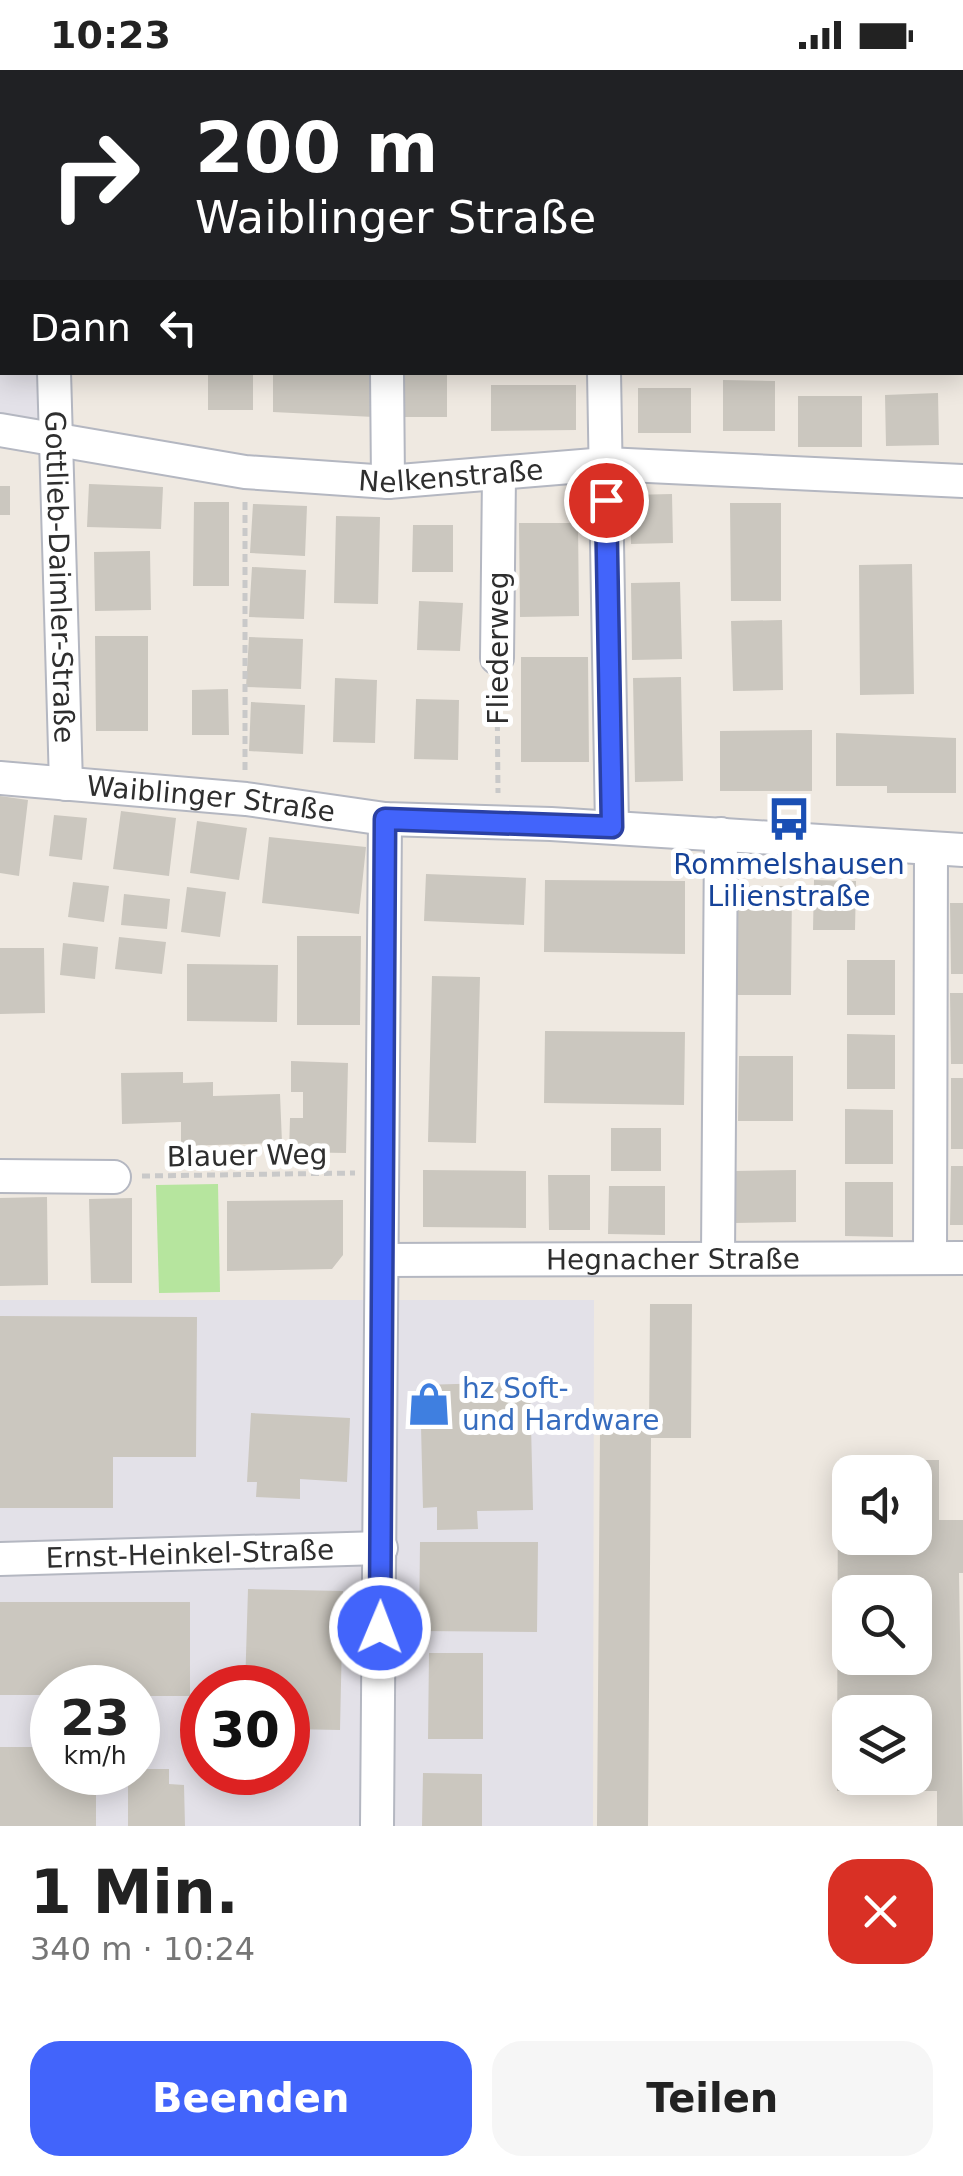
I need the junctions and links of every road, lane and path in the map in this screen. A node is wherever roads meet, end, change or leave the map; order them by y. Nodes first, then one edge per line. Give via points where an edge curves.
1 (54, 375) edge
2 (387, 375) edge
3 (604, 375) edge
4 (0, 430) edge
5 (56, 439) junction
6 (606, 464) junction
7 (245, 472) junction
8 (499, 475) junction
9 (963, 481) edge
10 (388, 482) junction
11 (497, 658) joint
12 (0, 778) edge
13 (66, 784) junction
14 (246, 799) junction
15 (385, 819) junction
16 (498, 821) junction
17 (612, 827) junction
18 (721, 834) junction
19 (947, 850) edge
20 (382, 1172) junction
21 (0, 1176) edge
22 (114, 1177) joint
23 (718, 1257) junction
24 (930, 1258) junction
25 (963, 1258) edge
26 (383, 1260) junction
27 (381, 1548) junction
28 (0, 1559) edge
29 (376, 1826) edge

1 - 5 street, Gottlieb-Daimler-Straße
2 - 10 street
3 - 6 street
4 - 5 street, Nelkenstraße
5 - 7 street, Nelkenstraße
5 - 13 street, Gottlieb-Daimler-Straße
6 - 8 street, Nelkenstraße
6 - 9 street, Nelkenstraße
6 - 17 street
7 - 10 street, Nelkenstraße
7 - 14 path
8 - 10 street, Nelkenstraße
8 - 11 street, Fliederweg
11 - 16 path, Fliederweg
12 - 13 street, Waiblinger Straße
13 - 14 street, Waiblinger Straße
14 - 15 street, Waiblinger Straße
15 - 16 street, Waiblinger Straße
15 - 20 street
16 - 17 street, Waiblinger Straße
17 - 18 street, Waiblinger Straße
18 - 19 street, Waiblinger Straße
18 - 23 street
19 - 24 street, Waiblinger Straße
20 - 22 path, Blauer Weg
20 - 26 street
21 - 22 street
23 - 24 street, Hegnacher Straße
23 - 26 street, Hegnacher Straße
24 - 25 street, Hegnacher Straße
26 - 27 street
27 - 28 street, Ernst-Heinkel-Straße
27 - 29 street

